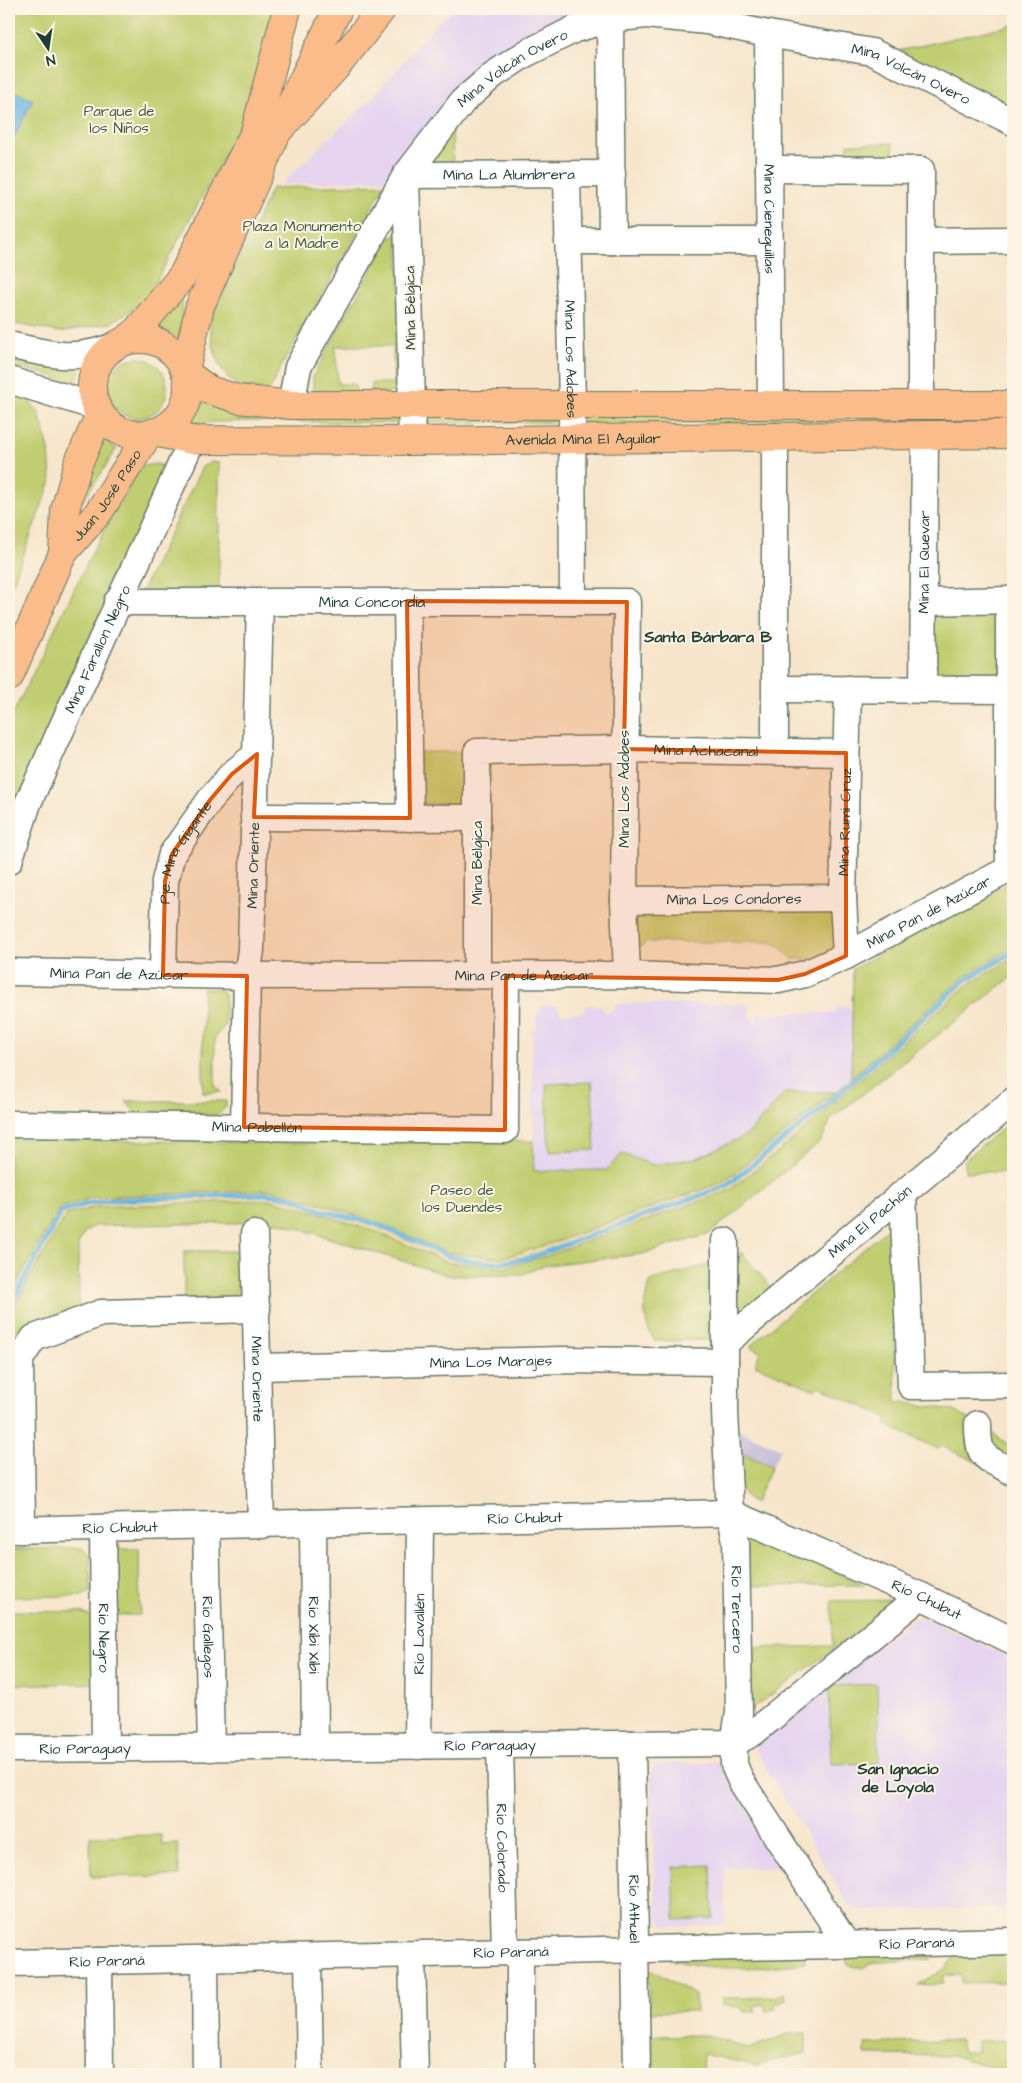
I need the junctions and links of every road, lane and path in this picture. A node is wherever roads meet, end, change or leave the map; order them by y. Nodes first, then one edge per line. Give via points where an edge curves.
1 (287, 9) edge
2 (318, 9) edge
3 (338, 9) edge
4 (382, 9) edge
5 (610, 19) junction
6 (768, 34) junction
7 (1013, 122) edge
8 (266, 132) junction
9 (769, 169) junction
10 (567, 174) junction
11 (612, 174) junction
12 (406, 175) junction
13 (1013, 240) edge
14 (568, 241) junction
15 (612, 241) junction
16 (770, 241) junction
17 (922, 241) junction
18 (120, 343) junction
19 (9, 344) edge
20 (186, 372) junction
21 (9, 380) edge
22 (291, 405) junction
23 (412, 405) junction
24 (572, 405) junction
25 (771, 405) junction
26 (848, 405) junction
27 (921, 405) junction
28 (1013, 405) edge
29 (98, 410) junction
30 (151, 433) junction
31 (1013, 434) edge
32 (925, 435) junction
33 (775, 436) junction
34 (847, 436) junction
35 (573, 438) junction
36 (192, 440) junction
37 (411, 441) junction
38 (63, 553) junction
39 (1011, 600) edge
40 (407, 601) junction
41 (117, 602) junction
42 (260, 602) junction
43 (573, 602) junction
44 (627, 602) joint
45 (925, 602) junction
46 (9, 677) edge
47 (848, 688) junction
48 (776, 689) junction
49 (923, 690) junction
50 (1011, 690) junction
51 (624, 749) junction
52 (775, 751) junction
53 (477, 752) joint
54 (846, 753) junction
55 (257, 754) junction
56 (254, 817) junction
57 (410, 818) junction
58 (477, 818) junction
59 (9, 861) edge
60 (1011, 869) edge
61 (843, 898) junction
62 (624, 900) junction
63 (846, 956) junction
64 (9, 972) edge
65 (477, 974) junction
66 (163, 976) junction
67 (247, 976) junction
68 (506, 976) junction
69 (627, 976) junction
70 (1013, 1101) edge
71 (9, 1124) edge
72 (244, 1127) junction
73 (903, 1194) junction
74 (254, 1234) dead end
75 (726, 1241) dead end
76 (257, 1309) junction
77 (726, 1353) junction
78 (258, 1367) junction
79 (1013, 1385) edge
80 (978, 1424) dead end
81 (1013, 1472) edge
82 (730, 1513) junction
83 (420, 1521) junction
84 (313, 1523) junction
85 (261, 1525) junction
86 (206, 1526) junction
87 (104, 1528) junction
88 (15, 1530) edge
89 (921, 1596) junction
90 (1013, 1641) edge
91 (734, 1743) junction
92 (632, 1744) junction
93 (418, 1746) junction
94 (500, 1746) junction
95 (316, 1747) junction
96 (105, 1748) junction
97 (211, 1748) junction
98 (9, 1749) edge
99 (1013, 1941) edge
100 (847, 1945) junction
101 (635, 1950) junction
102 (513, 1952) junction
103 (412, 1955) junction
104 (308, 1957) junction
105 (205, 1959) junction
106 (100, 1961) junction
107 (9, 1963) edge
108 (100, 2074) edge
109 (206, 2074) edge
110 (310, 2074) edge
111 (415, 2074) edge
112 (520, 2074) edge
113 (637, 2074) edge

1 - 8 main road
2 - 8 main road
3 - 8 main road
4 - 8 main road via 337,66
5 - 6 street, Mina Volcán Overo via 646,16 707,21
5 - 11 street
5 - 12 street, Mina Volcán Overo via 575,30 525,54 493,75 463,102
6 - 7 street, Mina Volcán Overo via 872,52
6 - 9 street, Mina Cieneguillas
8 - 18 main road via 183,275 134,334
8 - 20 main road via 200,306
9 - 16 street, Mina Cieneguillas
9 - 17 street via 922,170
10 - 11 street, Mina La Alumbrera
10 - 12 street, Mina La Alumbrera
10 - 14 street, Mina Los Adobes
11 - 15 street
12 - 22 street, Mina Volcán Overo via 298,367
12 - 23 street, Mina Bélgica
13 - 17 street
14 - 15 street
14 - 24 street, Mina Los Adobes
15 - 16 street
16 - 25 street, Mina Cieneguillas
17 - 27 street
18 - 19 street via 77,357 46,354
18 - 20 main road via 140,339 156,342 179,357
18 - 29 main road via 97,365 92,394
20 - 22 main road via 209,390 238,399
20 - 30 main road via 188,391 184,405 177,417
21 - 29 street
22 - 23 main road
23 - 24 main road
23 - 37 street, Mina Bélgica
24 - 25 main road
24 - 35 street, Mina Los Adobes
25 - 26 main road
26 - 27 main road
26 - 34 main road
27 - 28 main road
29 - 30 main road via 112,425 134,436
29 - 38 main road, Juan José Paso via 65,510
30 - 36 main road, Avenida Mina El Aguilar
30 - 38 main road, Juan José Paso via 98,513
31 - 32 main road, Avenida Mina El Aguilar
32 - 34 main road, Avenida Mina El Aguilar
32 - 45 street, Mina El Quevar
33 - 34 main road, Avenida Mina El Aguilar
33 - 35 main road, Avenida Mina El Aguilar
33 - 48 street
35 - 37 main road, Avenida Mina El Aguilar
35 - 43 street, Mina Los Adobes
36 - 37 main road, Avenida Mina El Aguilar
36 - 41 street, Mina Farallon Negro
38 - 46 main road, Juan José Paso
39 - 45 street
39 - 50 street
40 - 42 street, Mina Concordia
40 - 43 street, Mina Concordia
40 - 57 street
41 - 42 street, Mina Concordia
41 - 59 street, Mina Farallon Negro via 28,803
42 - 55 street, Mina Oriente
43 - 44 street, Mina Concordia
44 - 51 street, Mina Los Adobes
45 - 49 street, Mina El Quevar
47 - 48 street
47 - 49 street
47 - 54 street, Mina Rumi Cruz
48 - 52 street
49 - 50 street
50 - 60 street
51 - 52 street, Mina Achacanal
51 - 53 street, Mina Achacanal
51 - 62 street, Mina Los Adobes
52 - 54 street, Mina Achacanal
53 - 58 street, Mina Bélgica
54 - 61 street, Mina Rumi Cruz
55 - 56 street, Mina Oriente
55 - 66 street, Pje. Mina Gigante via 232,774 172,854 165,881
56 - 57 street
56 - 67 street, Mina Oriente via 251,950
57 - 58 street
58 - 65 street, Mina Bélgica
60 - 63 street, Mina Pan de Azúcar
61 - 62 street, Mina Los Condores
61 - 63 street, Mina Rumi Cruz
62 - 69 street, Mina Los Adobes
63 - 69 street, Mina Pan de Azúcar via 805,974 778,980
64 - 66 street, Mina Pan de Azúcar
65 - 67 street, Mina Pan de Azúcar
65 - 68 street, Mina Pan de Azúcar
66 - 67 street, Mina Pan de Azúcar
67 - 72 street, Mina Oriente
68 - 69 street, Mina Pan de Azúcar
68 - 72 street, Mina Pabellón via 505,1130
70 - 73 street, Mina El Pachón
71 - 72 street, Mina Pabellón
73 - 77 street, Mina El Pachón
73 - 79 street via 911,1386
74 - 76 street, Mina Oriente
75 - 77 street, Río Tercero
76 - 78 street, Mina Oriente
76 - 88 street via 101,1313 34,1338 20,1359
77 - 78 street, Mina Los Marajes
77 - 82 street, Río Tercero
78 - 85 street, Mina Oriente
80 - 81 street via 978,1447 985,1456
82 - 83 street, Río Chubut
82 - 89 street, Río Chubut
82 - 91 street, Río Tercero via 736,1541 739,1714
83 - 84 street, Río Chubut
83 - 93 street, Río Lavallén
84 - 85 street, Río Chubut
84 - 95 street, Río Xibi Xibi
85 - 86 street, Río Chubut
86 - 87 street, Río Chubut
86 - 97 street, Río Gallegos
87 - 88 street, Río Chubut
87 - 96 street, Río Negro
89 - 90 street, Río Chubut
89 - 91 street, Río Paraguay via 754,1732
91 - 92 street, Río Paraguay
91 - 100 street, Río Tercero via 734,1765 741,1781
92 - 94 street, Río Paraguay
92 - 101 street, Río Athuel
93 - 94 street, Río Paraguay
93 - 95 street, Río Paraguay
94 - 102 street, Río Colorado
95 - 97 street, Río Paraguay
96 - 97 street, Río Paraguay
96 - 98 street, Río Paraguay
99 - 100 street, Río Paraná
100 - 101 street, Río Paraná
101 - 102 street, Río Paraná
101 - 113 street, Río Athuel
102 - 103 street, Río Paraná
102 - 112 street, Río Colorado
103 - 104 street, Río Paraná
103 - 111 street
104 - 105 street, Río Paraná
104 - 110 street
105 - 106 street, Río Paraná
105 - 109 street
106 - 107 street, Río Paraná
106 - 108 street

